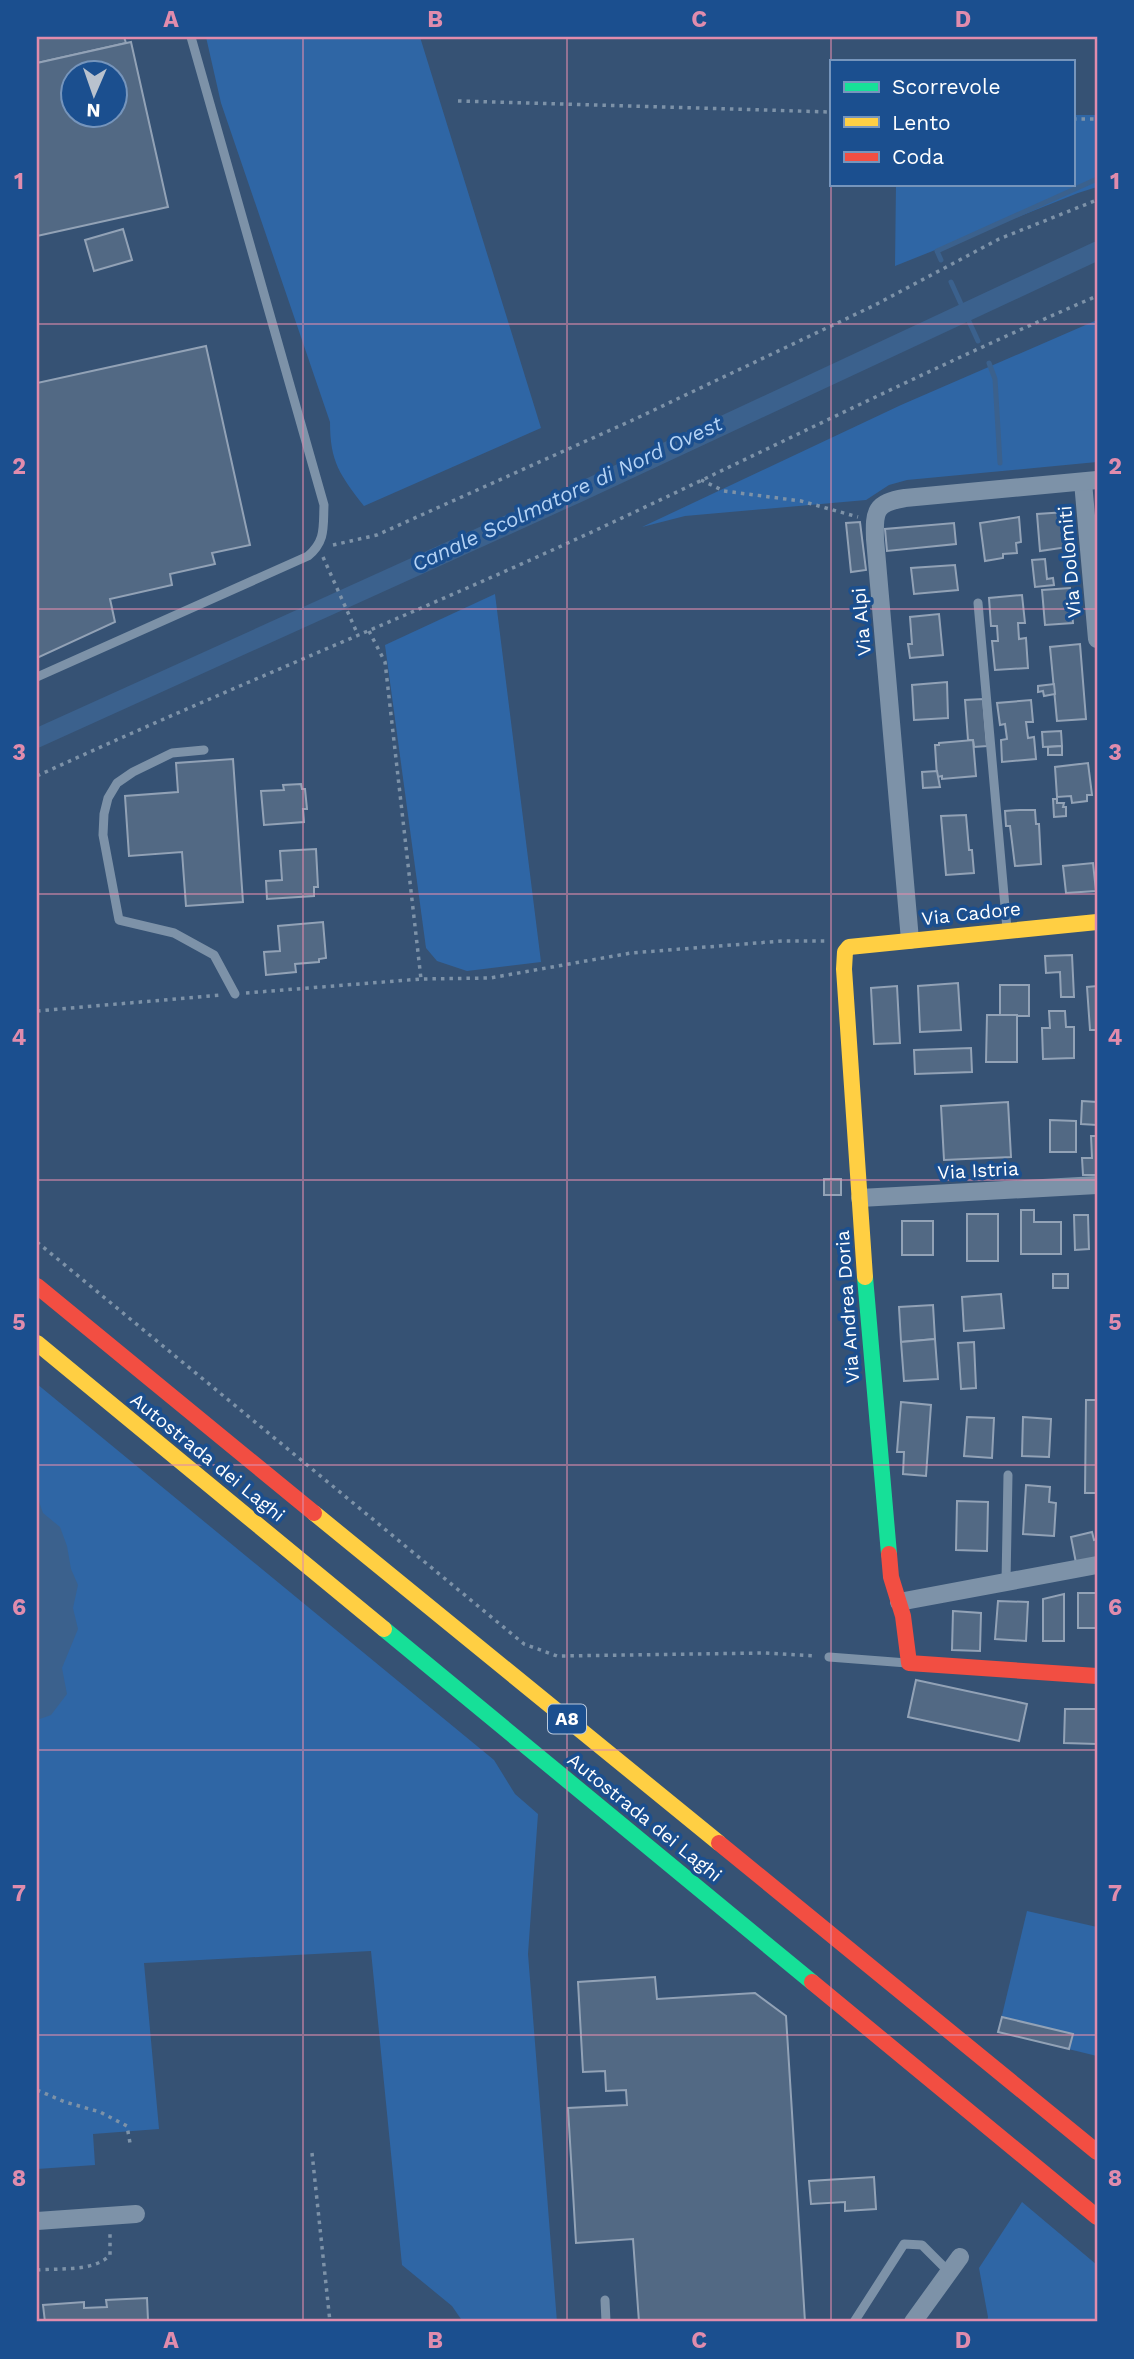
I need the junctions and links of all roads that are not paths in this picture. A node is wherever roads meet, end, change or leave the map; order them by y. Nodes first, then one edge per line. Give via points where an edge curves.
1 (191, 37) edge
2 (1090, 481) edge
3 (978, 603) dead end
4 (1097, 639) edge
5 (37, 677) edge
6 (204, 750) dead end
7 (1097, 922) edge
8 (1007, 931) junction
9 (910, 940) junction
10 (849, 947) joint
11 (235, 994) road end
12 (1097, 1185) edge
13 (860, 1198) junction
14 (37, 1286) edge
15 (37, 1343) edge
16 (1008, 1475) dead end
17 (1097, 1565) edge
18 (1006, 1582) junction
19 (899, 1602) junction
20 (829, 1657) road end
21 (909, 1663) junction
22 (1097, 1676) edge
23 (1097, 2152) edge
24 (136, 2214) dead end
25 (1097, 2217) edge
26 (37, 2221) edge
27 (960, 2257) dead end
28 (949, 2272) junction
29 (605, 2300) dead end
30 (606, 2322) edge
31 (854, 2322) edge
32 (914, 2322) edge

1 - 5 lane via 324,505 323,530 318,547 308,556
2 - 4 street, Via Dolomiti
2 - 9 street, Via Alpi via 887,501 879,507 874,520
3 - 8 lane
6 - 11 lane via 172,753 117,783 108,798 103,835 118,920 174,933 214,955
7 - 8 main road, Via Cadore
8 - 9 main road, Via Cadore
9 - 10 main road, Via Cadore
10 - 13 main road, Via Andrea Doria via 844,969
12 - 13 street, Via Istria
13 - 19 main road, Via Andrea Doria via 891,1577
14 - 23 main road, Autostrada dei Laghi / A8
15 - 25 main road, Autostrada dei Laghi / A8
16 - 18 lane
17 - 18 street
18 - 19 street
19 - 21 main road, Via Andrea Doria
20 - 21 lane
21 - 22 main road
24 - 26 street
27 - 28 street
28 - 31 lane via 922,2245 904,2244
28 - 32 street
29 - 30 lane

